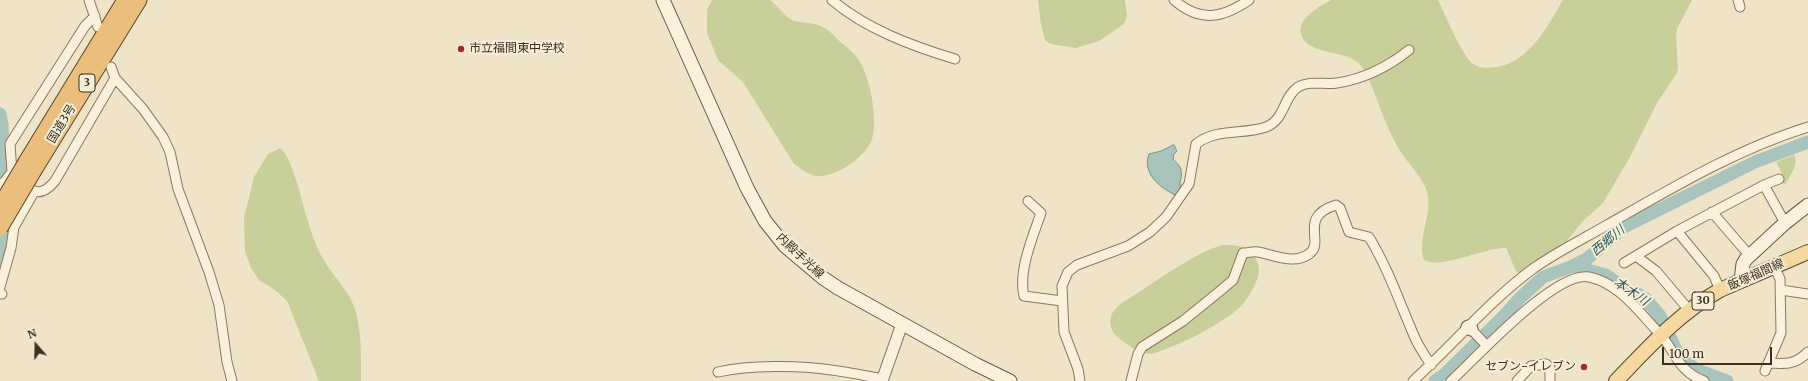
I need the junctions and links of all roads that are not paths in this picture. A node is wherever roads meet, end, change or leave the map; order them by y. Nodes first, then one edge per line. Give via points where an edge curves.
1 (89, 0) edge
2 (125, 0) edge
3 (139, 0) edge
4 (663, 0) edge
5 (832, 0) edge
6 (1174, 0) edge
7 (1249, 0) edge
8 (95, 16) junction
9 (98, 27) dead end
10 (1409, 50) dead end
11 (955, 59) dead end
12 (112, 67) dead end
13 (115, 78) junction
14 (1808, 127) edge
15 (31, 164) junction
16 (12, 172) junction
17 (1779, 179) dead end
18 (1764, 185) junction
19 (0, 187) edge
20 (34, 192) junction
21 (1028, 200) dead end
22 (1808, 205) edge
23 (0, 206) edge
24 (1712, 212) junction
25 (1785, 223) junction
26 (0, 228) edge
27 (1676, 231) junction
28 (1808, 252) edge
29 (1750, 255) junction
30 (1636, 256) junction
31 (1624, 263) dead end
32 (1774, 266) junction
33 (1741, 281) junction
34 (1720, 290) junction
35 (1781, 290) junction
36 (1, 292) edge
37 (1808, 294) edge
38 (1062, 301) junction
39 (1689, 310) junction
40 (902, 324) junction
41 (1470, 328) junction
42 (1664, 332) junction
43 (1486, 345) junction
44 (1808, 352) edge
45 (1431, 365) junction
46 (718, 372) dead end
47 (883, 380) edge
48 (232, 381) edge
49 (1010, 381) edge
50 (1080, 381) edge
51 (1131, 381) edge
52 (1413, 381) edge
53 (1451, 381) edge
54 (1517, 381) edge
55 (1550, 381) edge
56 (1616, 381) edge
57 (1704, 381) edge

1 - 8 street
2 - 15 highway, 国道3号 / 3
3 - 15 highway, 国道3号 / 3
4 - 40 main road, 内殿手光線 via 747,188 770,227 785,246 823,278
5 - 11 street via 866,23 934,53
6 - 7 street via 1195,14 1206,16 1222,15
8 - 9 street
8 - 16 street via 85,26 10,144
10 - 38 street via 1396,60 1350,81 1335,84 1314,83 1298,87 1288,97 1283,112 1268,126 1202,139 1196,144 1189,184 1166,217 1150,232 1128,246 1077,265 1068,272 1062,286
12 - 13 street
13 - 20 street via 55,181 48,190
13 - 48 street via 144,109 170,152 178,189 209,272 218,305
14 - 41 street via 1778,137 1709,168 1535,267 1495,300
15 - 23 highway, 国道3号 / 3, bridge
15 - 26 highway, 国道3号 / 3, bridge
16 - 19 street
16 - 20 street
17 - 18 street
18 - 24 street
18 - 25 street
20 - 36 street via 14,227
21 - 38 street via 1041,213 1025,268 1024,296
22 - 25 main road
24 - 27 street
24 - 29 street
25 - 29 main road
27 - 30 street
27 - 34 street via 1714,276
28 - 32 main road, 飯塚福間線 / 30
29 - 33 main road via 1743,264
30 - 31 street
30 - 39 street via 1656,271
32 - 33 main road, 飯塚福間線 / 30
32 - 35 street via 1780,279
33 - 34 main road, 飯塚福間線 / 30
34 - 39 main road, 飯塚福間線 / 30
35 - 37 street
35 - 44 street via 1781,333 1766,367 1793,363
38 - 50 street via 1064,332
39 - 42 main road, 飯塚福間線 / 30
40 - 47 street
40 - 49 main road, 内殿手光線
41 - 43 street
41 - 45 street
42 - 43 street via 1617,289 1585,276 1562,283 1547,292
42 - 56 main road, 飯塚福間線 / 30
42 - 57 street via 1679,363
43 - 53 street
45 - 51 street via 1416,339 1378,251 1369,237 1349,232 1340,208 1336,205 1319,213 1315,220 1314,244 1312,252 1307,256 1290,259 1256,252 1242,253 1233,280 1183,321 1142,347
45 - 52 street
46 - 47 street via 739,367 804,368 831,370
54 - 55 street via 1531,366 1546,364 1550,368

